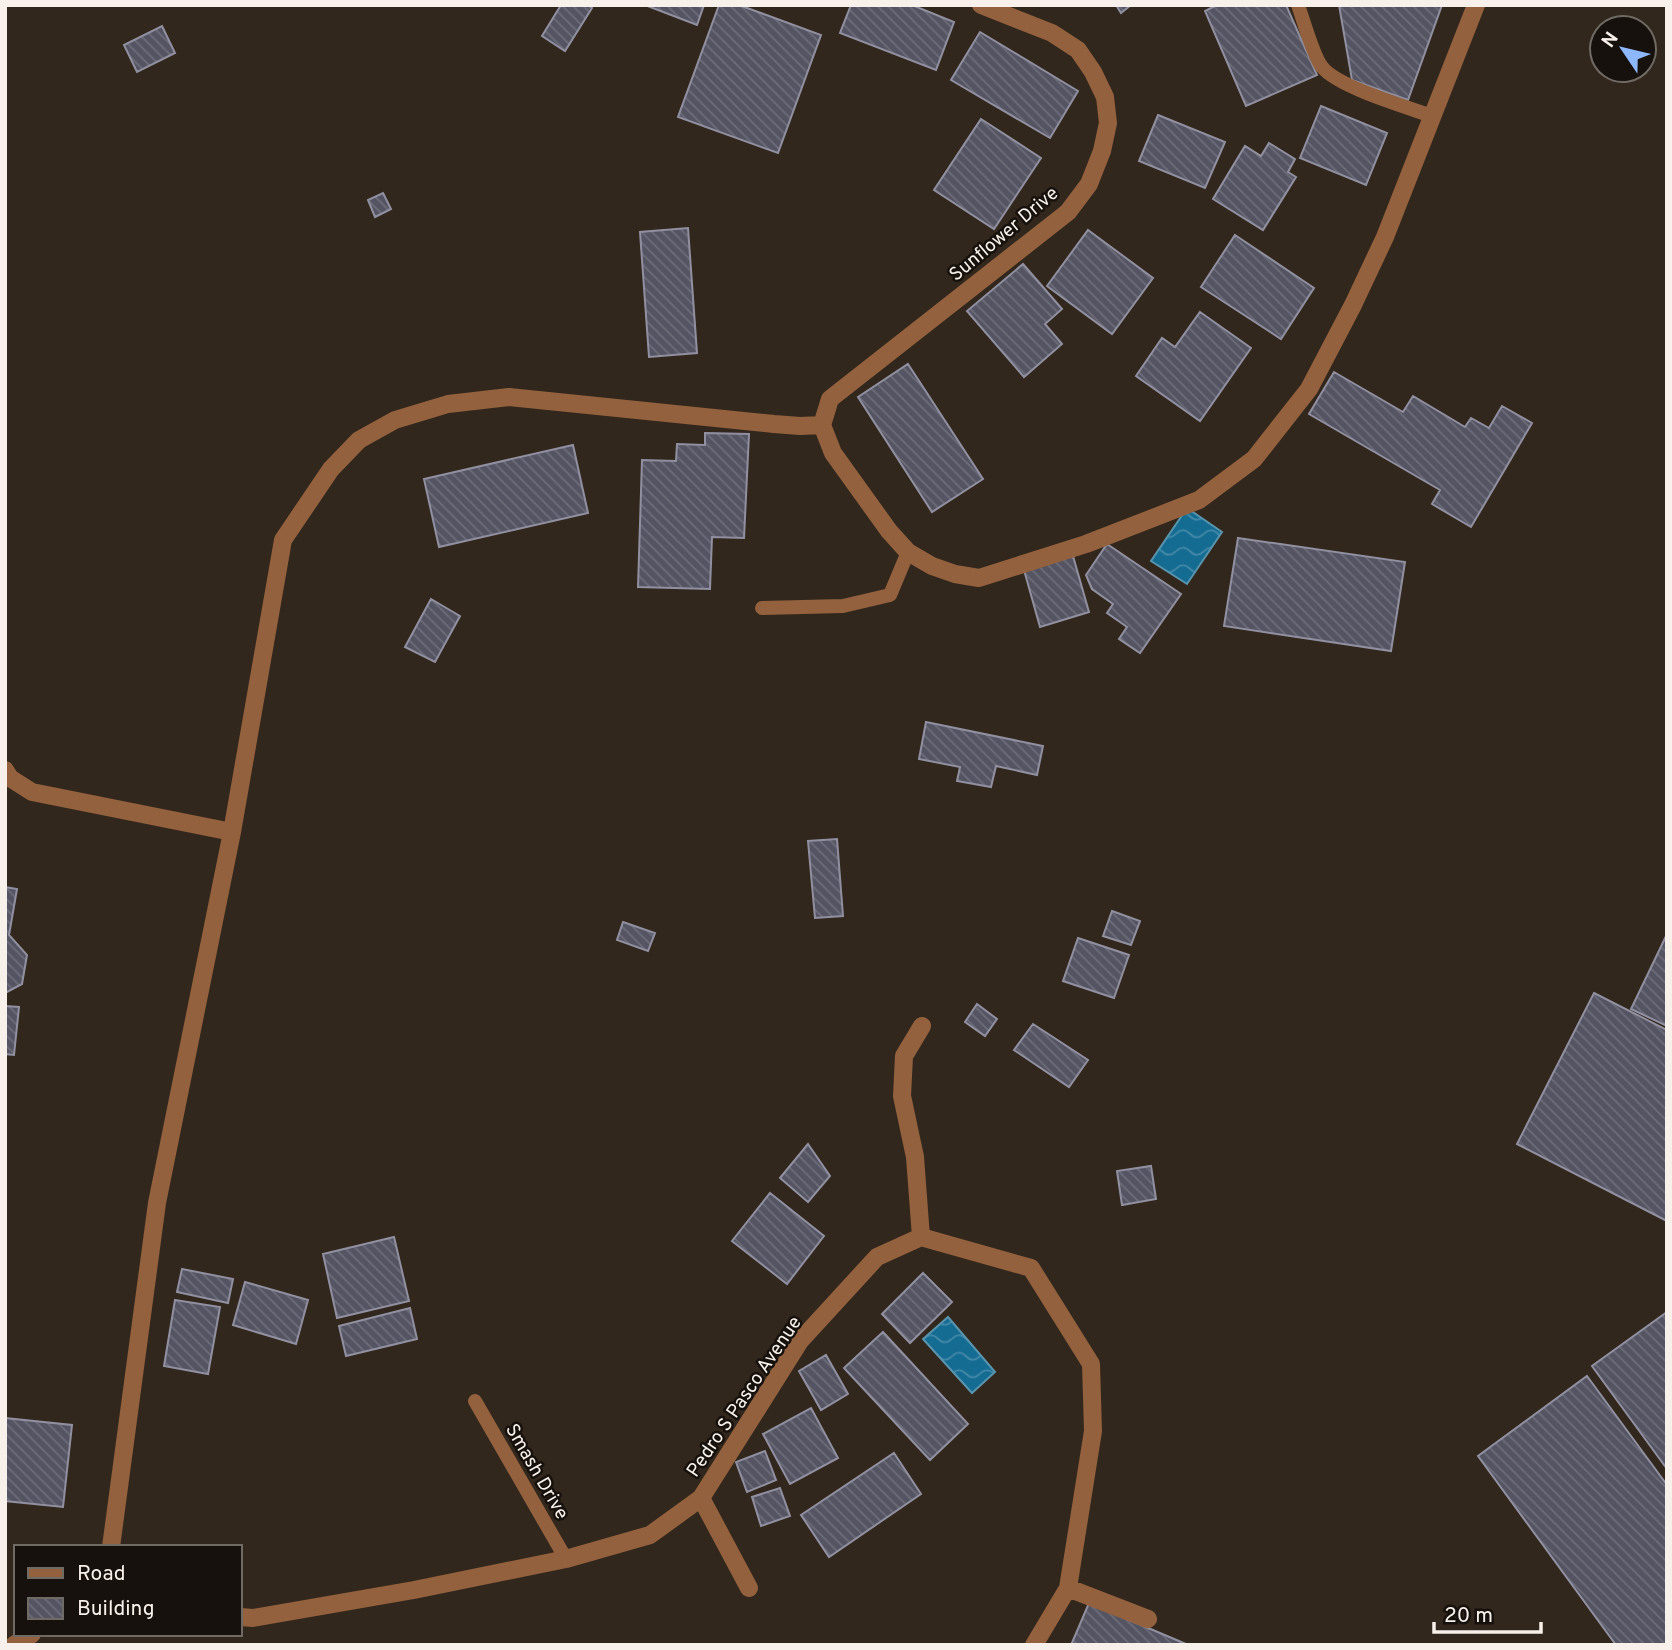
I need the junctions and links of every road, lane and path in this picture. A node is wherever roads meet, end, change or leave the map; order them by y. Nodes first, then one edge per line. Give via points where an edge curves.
1 (981, 5) edge
2 (1298, 5) edge
3 (1476, 5) edge
4 (1432, 116) junction
5 (822, 425) junction
6 (908, 552) junction
7 (762, 608) dead end
8 (5, 770) edge
9 (232, 832) junction
10 (922, 1026) dead end
11 (921, 1237) junction
12 (475, 1401) dead end
13 (701, 1498) junction
14 (111, 1545) edge
15 (566, 1559) junction
16 (749, 1588) dead end
17 (1068, 1588) junction
18 (242, 1617) edge
19 (1148, 1619) dead end
20 (1034, 1645) edge

1 - 5 street, Sunflower Drive via 1052,33 1078,50 1105,97 1108,123 1102,151 1089,184 1068,212 830,400
2 - 4 lane via 1320,66 1348,85
3 - 4 street
4 - 6 street via 1353,305 1309,389 1254,459 1199,500 1086,544 979,578 932,566
5 - 6 street via 833,453
5 - 9 street via 509,397 447,404 395,420 359,440 331,469 283,540
6 - 7 lane via 890,595 843,606
8 - 9 street via 32,792
9 - 14 street via 158,1203
10 - 11 street via 904,1056 902,1096 915,1157
11 - 13 street, Pedro S Pasco Avenue via 877,1257 800,1341
11 - 17 street via 1031,1268 1091,1364 1093,1431
12 - 15 lane, Smash Drive
13 - 15 street, Pedro S Pasco Avenue via 650,1535
13 - 16 street
15 - 18 street, Pedro S Pasco Avenue via 414,1590
17 - 19 street
17 - 20 street

